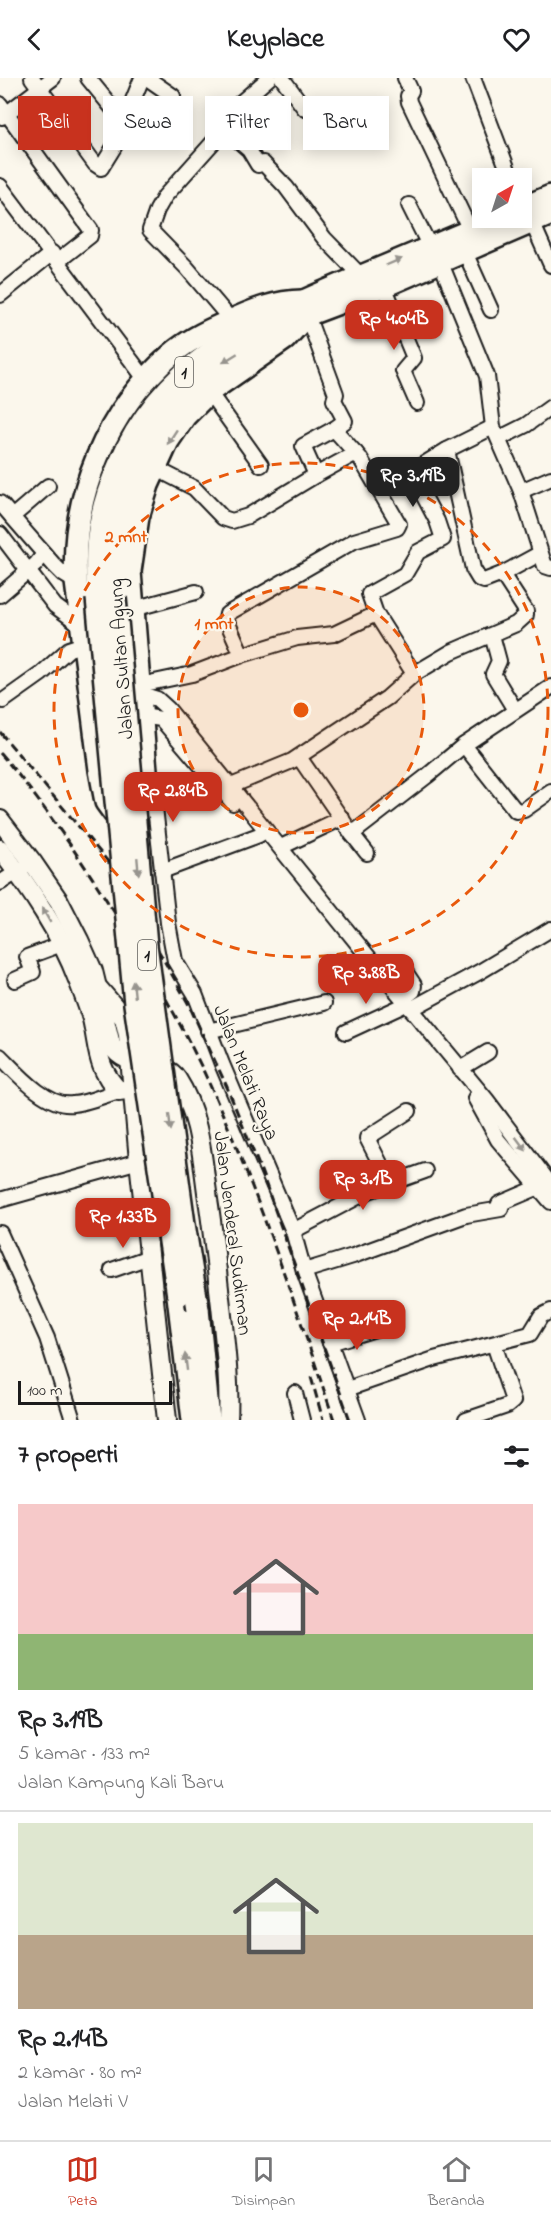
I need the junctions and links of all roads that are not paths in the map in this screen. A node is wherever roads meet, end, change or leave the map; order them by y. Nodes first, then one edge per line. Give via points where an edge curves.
1 (53, 78) edge
2 (88, 78) edge
3 (142, 78) edge
4 (147, 78) edge
5 (269, 78) edge
6 (282, 78) edge
7 (405, 78) edge
8 (473, 78) edge
9 (36, 83) edge
10 (103, 96) edge
11 (134, 96) edge
12 (173, 96) dead end
13 (247, 96) edge
14 (303, 106) edge
15 (2, 112) edge
16 (112, 150) edge
17 (206, 150) edge
18 (249, 150) edge
19 (507, 168) edge
20 (0, 186) edge
21 (551, 196) edge
22 (410, 205) dead end
23 (532, 210) edge
24 (532, 216) edge
25 (501, 230) edge
26 (470, 242) junction
27 (435, 254) junction
28 (55, 257) junction
29 (551, 265) edge
30 (0, 275) edge
31 (361, 276) junction
32 (384, 286) junction
33 (4, 291) edge
34 (304, 308) junction
35 (491, 310) dead end
36 (231, 320) junction
37 (146, 380) junction
38 (209, 392) junction
39 (417, 403) dead end
40 (551, 407) edge
41 (334, 429) junction
42 (496, 432) junction
43 (106, 435) junction
44 (447, 450) junction
45 (356, 453) junction
46 (140, 458) junction
47 (261, 465) dead end
48 (411, 471) junction
49 (316, 475) junction
50 (551, 478) edge
51 (48, 486) dead end
52 (379, 487) junction
53 (521, 491) junction
54 (460, 511) junction
55 (4, 512) edge
56 (437, 521) junction
57 (0, 534) edge
58 (539, 554) junction
59 (34, 564) junction
60 (551, 568) edge
61 (502, 574) junction
62 (76, 582) junction
63 (196, 592) dead end
64 (0, 595) edge
65 (133, 609) junction
66 (376, 614) junction
67 (83, 635) junction
68 (492, 635) junction
69 (242, 655) junction
70 (414, 674) junction
71 (551, 687) edge
72 (140, 690) junction
73 (3, 701) dead end
74 (516, 711) junction
75 (142, 716) junction
76 (464, 745) junction
77 (299, 757) junction
78 (147, 783) junction
79 (231, 786) junction
80 (551, 791) edge
81 (342, 818) junction
82 (0, 820) edge
83 (352, 834) junction
84 (259, 835) junction
85 (280, 847) junction
86 (0, 849) edge
87 (367, 853) dead end
88 (33, 863) junction
89 (291, 866) junction
90 (16, 871) junction
91 (162, 871) junction
92 (0, 883) edge
93 (551, 929) edge
94 (62, 944) junction
95 (383, 975) junction
96 (15, 980) dead end
97 (324, 1003) dead end
98 (405, 1005) junction
99 (208, 1031) junction
100 (346, 1032) dead end
101 (488, 1052) dead end
102 (0, 1056) edge
103 (131, 1061) junction
104 (460, 1069) junction
105 (125, 1090) junction
106 (183, 1090) junction
107 (488, 1109) junction
108 (409, 1111) dead end
109 (139, 1161) junction
110 (425, 1171) dead end
111 (390, 1183) junction
112 (546, 1185) edge
113 (0, 1200) edge
114 (551, 1202) edge
115 (293, 1231) junction
116 (0, 1233) edge
117 (148, 1257) junction
118 (112, 1270) dead end
119 (304, 1271) junction
120 (551, 1311) edge
121 (376, 1329) dead end
122 (330, 1343) junction
123 (494, 1344) junction
124 (347, 1389) junction
125 (295, 1393) dead end
126 (73, 1420) edge
127 (167, 1420) edge
128 (193, 1420) edge
129 (209, 1420) edge
130 (228, 1420) edge
131 (302, 1420) edge
132 (358, 1420) edge
133 (466, 1420) edge

1 - 9 street
2 - 10 street
3 - 11 street
4 - 12 street
5 - 13 street
6 - 14 street
7 - 26 street via 411,91 409,102 445,177
8 - 19 street
9 - 15 street
9 - 16 street via 95,164 101,168
15 - 28 street via 91,233
17 - 36 street via 165,196 150,231 188,268
18 - 31 street via 258,165 263,163 278,178 324,238
20 - 28 street
21 - 23 highway, Jalan Sultan Agung / 1
22 - 27 street
24 - 29 street
25 - 26 highway, Jalan Sultan Agung / 1
26 - 27 highway, Jalan Sultan Agung / 1
26 - 35 street via 470,258
31 -> 27 highway, Jalan Sultan Agung / 1
27 - 32 highway, Jalan Sultan Agung / 1
27 - 42 street via 488,378
28 - 33 street
28 - 37 street
30 - 33 street
31 - 34 highway, Jalan Sultan Agung / 1
32 - 34 highway, Jalan Sultan Agung / 1
32 - 39 street via 414,358 404,374
34 - 36 highway via 286,301
34 - 38 highway via 285,339
34 - 41 street via 336,394 334,400 345,421
34 - 46 highway, Jalan Sultan Agung / 1 via 198,382 159,422
36 - 37 highway via 174,352
37 - 43 highway
38 -> 46 highway via 174,432
38 - 47 street
40 - 42 street via 526,425
41 - 45 street
41 - 49 street via 303,446
42 - 44 street
42 - 53 street
43 - 46 highway
43 - 62 highway via 93,465 78,525
44 - 48 street
44 - 54 street
45 - 49 street
45 - 52 street
46 - 49 street via 194,488 223,518 232,521 248,516
46 - 65 highway via 138,517 130,571
128 -> 46 highway, Jalan Sultan Agung / 1, bridge via 135,1004 98,598 97,549 110,486
46 -> 129 highway, Jalan Sultan Agung / 1, bridge via 126,487 117,524 113,558 116,609 148,966 198,1309
48 - 52 street
48 - 56 street
50 - 53 street
51 - 55 street
52 - 69 street via 399,524 397,528 354,541 227,614
53 - 58 street
54 - 56 street
54 - 61 street via 477,577 484,581
55 - 59 street
56 - 66 street via 443,539 418,552 405,574 370,593
57 - 59 street
58 - 60 street via 545,566
58 - 61 street
59 - 62 street
59 - 64 street
59 - 67 street via 60,612
61 - 68 street via 526,614 516,624
62 - 67 highway
63 - 65 street
65 - 72 highway
66 - 69 street via 334,634 297,639
66 - 70 street
67 - 73 street via 41,674
67 - 78 highway via 106,802 119,816 134,817 143,806
68 - 70 street via 451,652
68 - 74 street via 499,661 493,674
69 - 72 street
70 - 77 street via 387,698
71 - 74 street
72 - 75 highway
72 - 79 street via 168,709
74 - 76 street
75 - 78 highway
75 - 84 street via 161,718
76 - 80 street via 516,811 524,810
76 - 83 street
77 - 79 street
77 - 81 street
78 - 91 street, Jalan Melati Raya via 154,798
79 - 85 street
81 - 83 street
81 - 85 street
82 - 88 main road
83 - 87 street
84 - 89 street
84 - 91 street
85 - 89 street
86 - 90 main road
88 - 90 street
88 - 103 main road via 59,901 93,971 111,1045 117,1055
89 - 95 street
89 - 98 street
90 - 92 street
94 -> 90 main road
91 - 99 street, Jalan Melati Raya via 176,961 195,994
93 - 98 street via 482,972
94 - 96 street via 27,957 33,972
94 - 105 main road via 91,1018 102,1068 107,1079
95 - 98 street
95 - 98 street via 398,968 404,970 414,985
97 - 99 street
98 - 100 street
98 - 104 street
98 - 107 street
99 - 115 street, Jalan Melati Raya
101 - 104 street
102 - 105 street via 28,1084 58,1103 72,1105
103 - 105 main road
103 - 106 main road, Jalan Jenderal Sudirman via 168,1070
104 - 107 street
105 - 106 main road via 161,1081
105 - 109 main road via 134,1110
106 - 130 main road, Jalan Jenderal Sudirman via 196,1117 201,1144 225,1329 230,1387
107 - 112 street
108 - 111 street via 367,1138
109 - 113 street
109 - 117 main road
110 - 111 street
111 - 115 street
112 - 114 street
112 - 119 street via 499,1204 501,1209 466,1215
115 - 119 street, Jalan Melati Raya
116 - 126 street via 47,1338
117 - 118 street
117 - 127 main road
119 - 122 street, Jalan Melati Raya
120 - 123 street via 541,1316 532,1333
121 - 122 street
122 - 124 street, Jalan Melati Raya
123 - 124 street via 434,1359
123 - 133 street via 513,1401
124 - 132 street, Jalan Melati Raya
125 - 131 street

